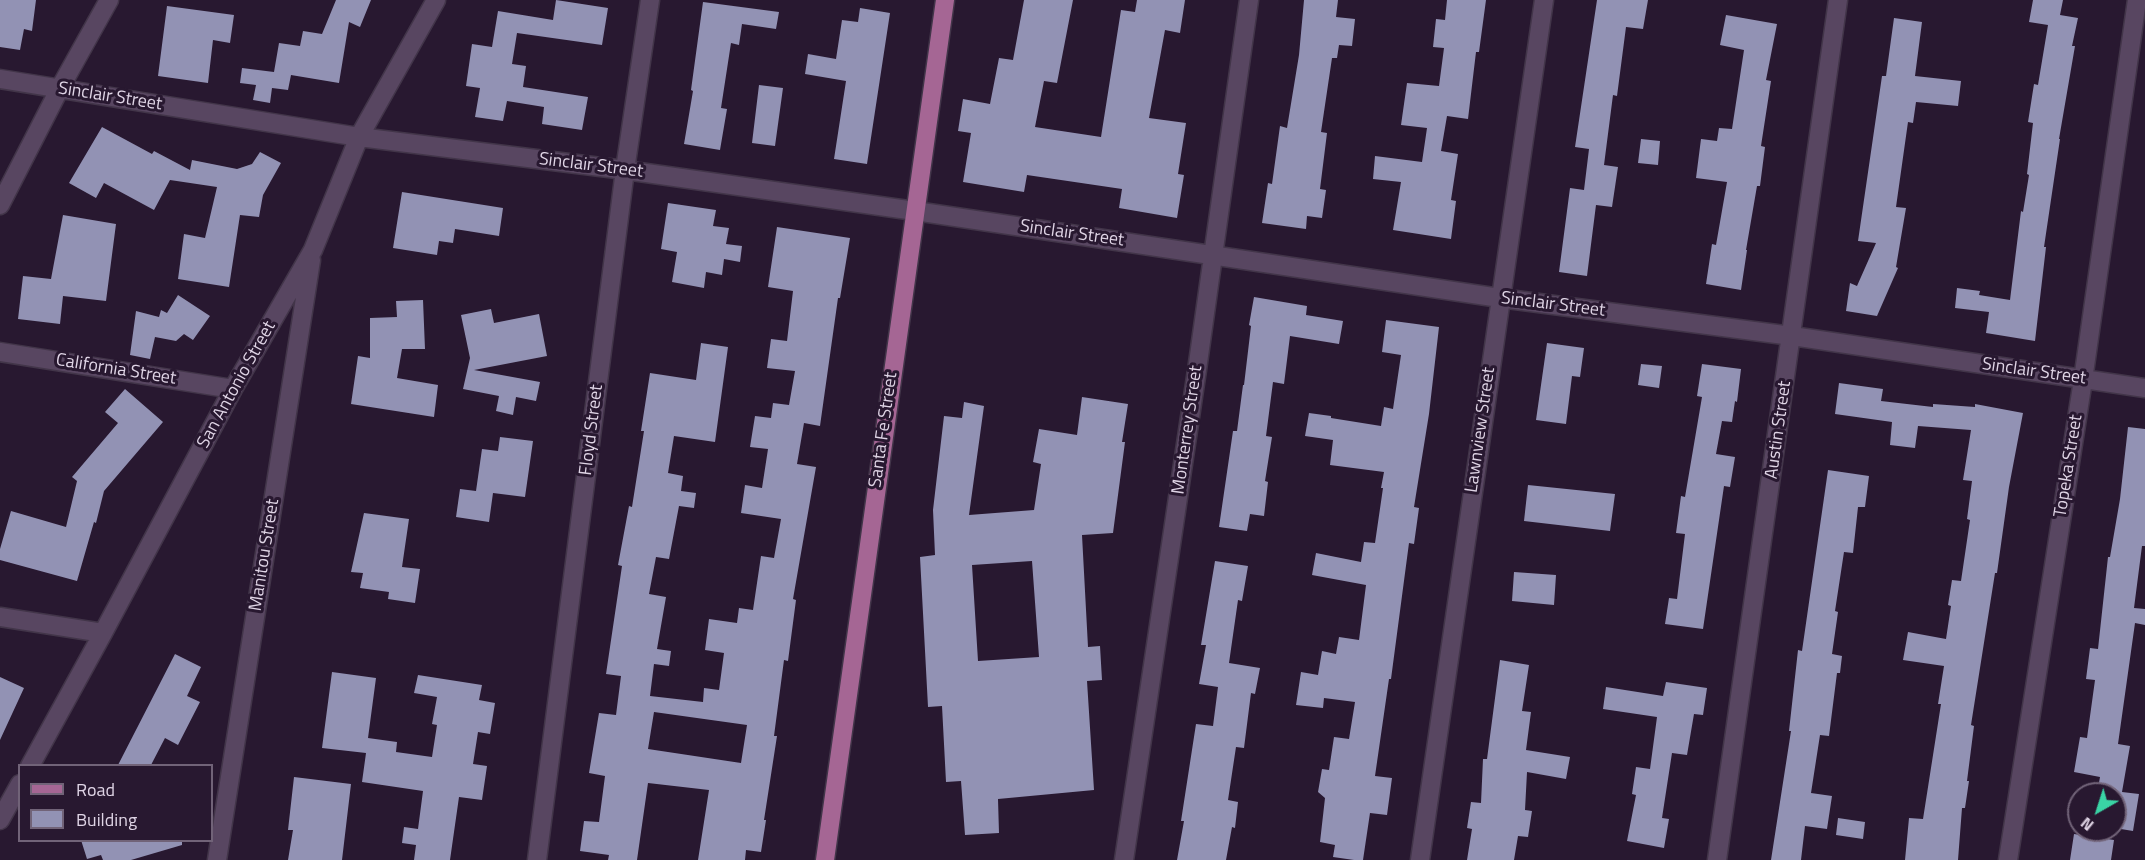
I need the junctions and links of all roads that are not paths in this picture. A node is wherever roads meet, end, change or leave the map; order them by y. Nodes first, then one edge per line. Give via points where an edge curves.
1 (109, 0) edge
2 (436, 0) edge
3 (650, 0) edge
4 (945, 0) edge
5 (1249, 0) edge
6 (1544, 0) edge
7 (1838, 0) edge
8 (2137, 0) edge
9 (0, 79) edge
10 (60, 88) junction
11 (359, 137) junction
12 (625, 170) junction
13 (0, 205) edge
14 (915, 211) junction
15 (313, 250) junction
16 (1214, 254) junction
17 (1500, 298) junction
18 (1792, 336) junction
19 (0, 352) edge
20 (2083, 380) junction
21 (2145, 388) edge
22 (233, 389) junction
23 (0, 617) edge
24 (103, 633) junction
25 (31, 764) edge
26 (18, 788) edge
27 (0, 820) edge
28 (218, 860) edge
29 (537, 860) edge
30 (825, 860) edge
31 (1124, 860) edge
32 (1420, 860) edge
33 (1717, 860) edge
34 (2008, 860) edge

1 - 10 street
2 - 11 street, San Antonio Street
3 - 12 street, Floyd Street
4 - 14 main road, Santa Fe Street
5 - 16 street, Monterrey Street
6 - 17 street, Lawnview Street
7 - 18 street, Austin Street
8 - 20 street, Topeka Street
9 - 10 street, Sinclair Street
10 - 11 street, Sinclair Street
10 - 13 street
11 - 12 street, Sinclair Street
11 - 15 street, San Antonio Street
12 - 14 street, Sinclair Street
12 - 29 street, Floyd Street
14 - 16 street, Sinclair Street
14 - 30 main road, Santa Fe Street
15 - 22 street, San Antonio Street
15 - 28 street, Manitou Street
16 - 17 street, Sinclair Street
16 - 31 street, Monterrey Street
17 - 18 street, Sinclair Street
17 - 32 street, Lawnview Street
18 - 20 street, Sinclair Street
18 - 33 street, Austin Street
19 - 22 street, California Street
20 - 21 street, Sinclair Street
20 - 34 street, Topeka Street
22 - 24 street, San Antonio Street
23 - 24 street
24 - 25 street, San Antonio Street
26 - 27 street

